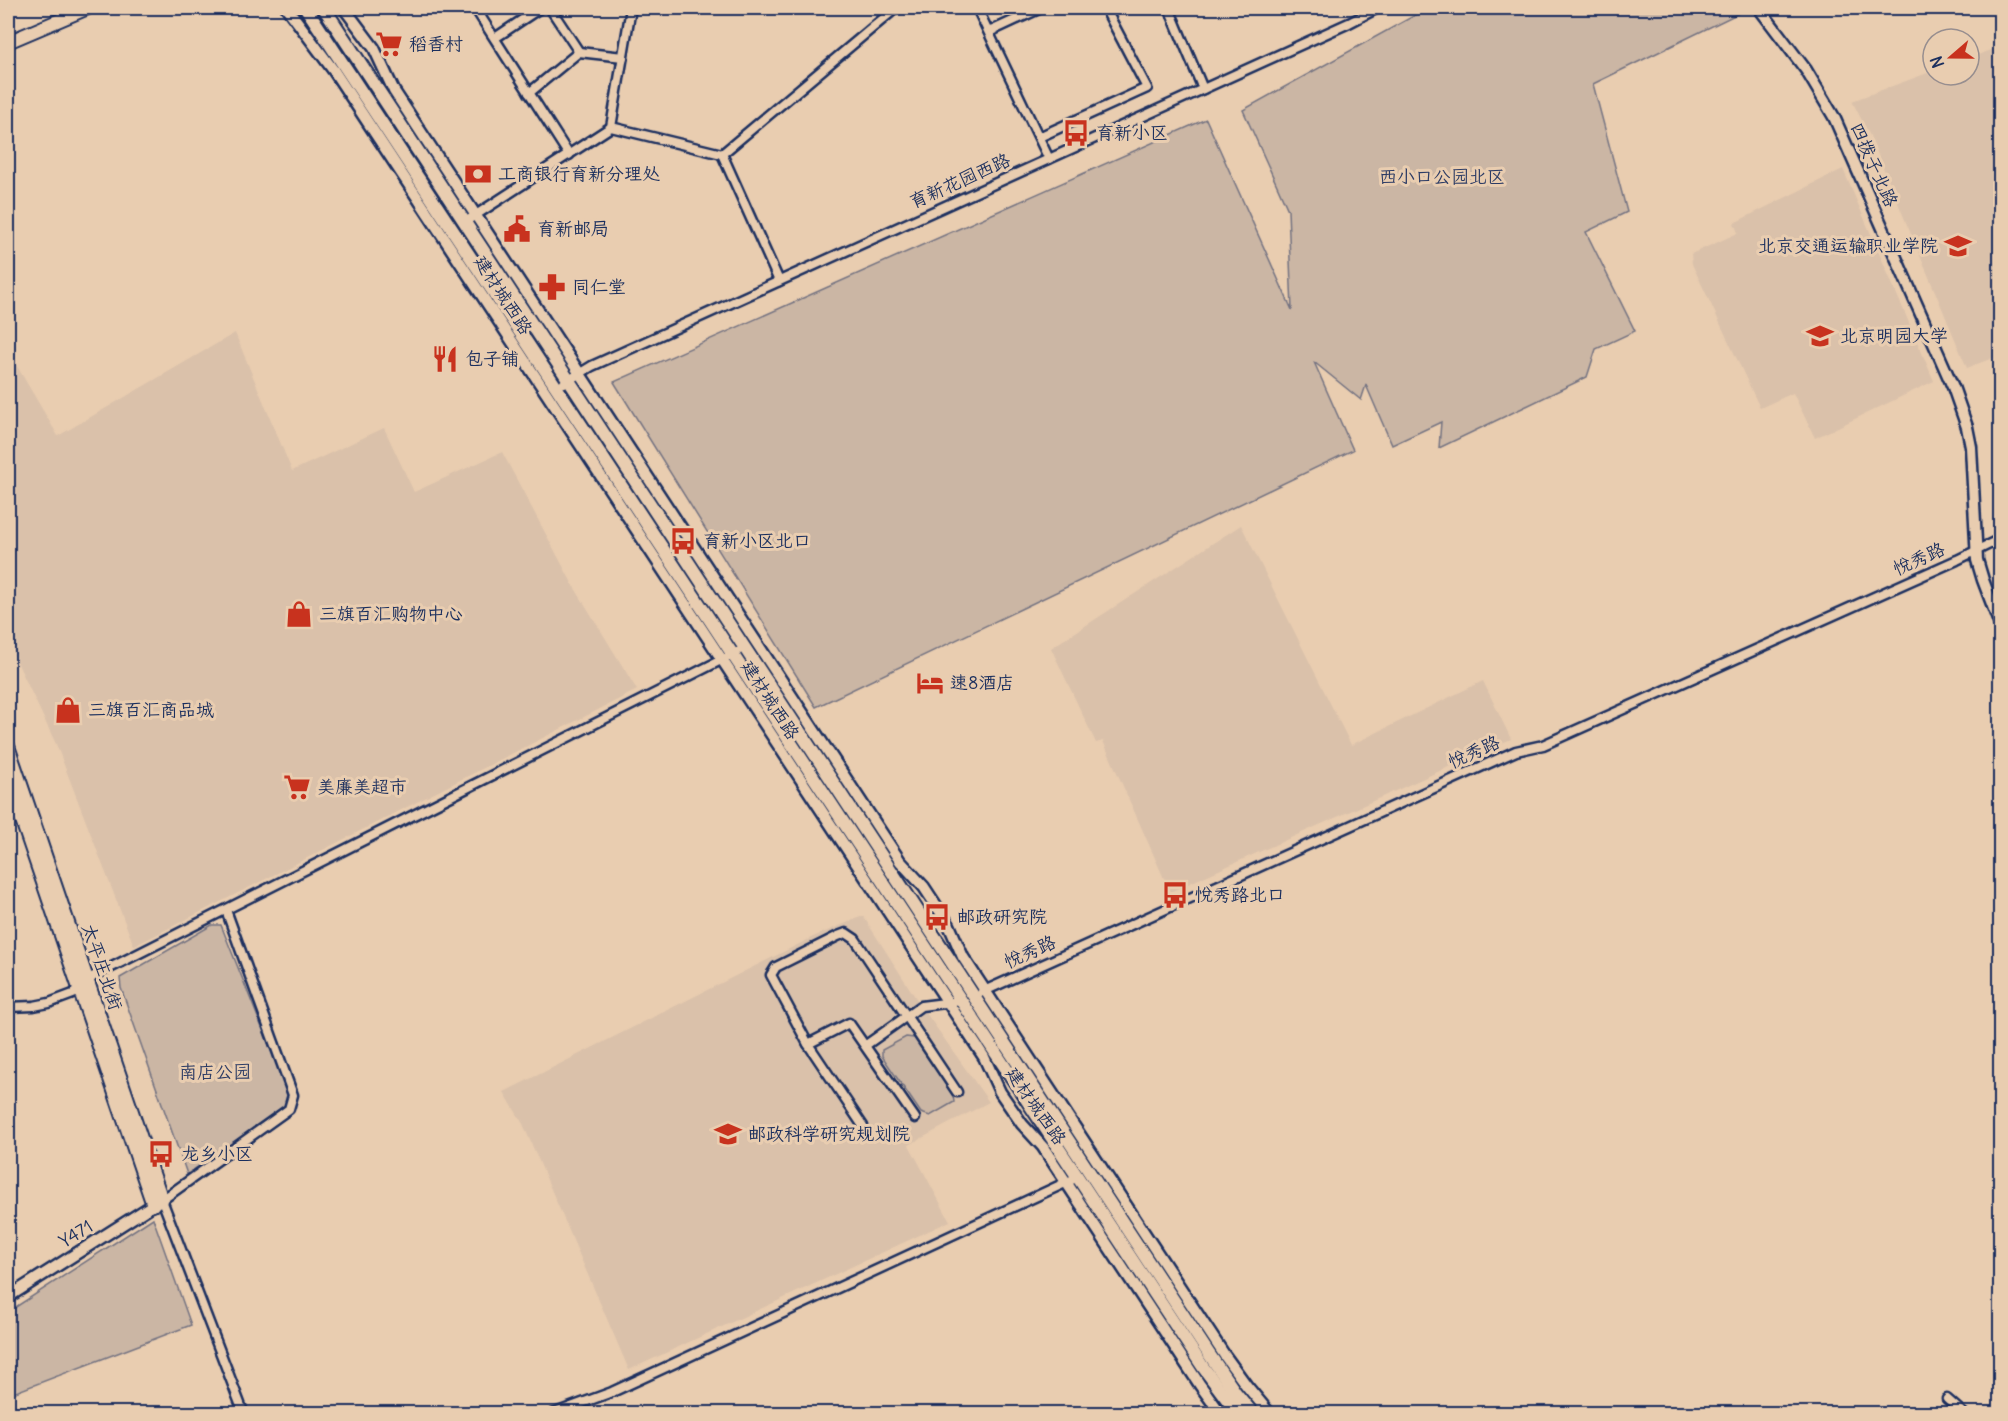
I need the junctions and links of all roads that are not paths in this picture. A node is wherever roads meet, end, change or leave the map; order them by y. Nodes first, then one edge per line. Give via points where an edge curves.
1 (70, 8) edge
2 (88, 8) edge
3 (287, 8) edge
4 (306, 8) edge
5 (324, 8) edge
6 (345, 8) edge
7 (476, 8) edge
8 (540, 8) edge
9 (550, 8) edge
10 (631, 8) edge
11 (896, 8) edge
12 (977, 8) edge
13 (1041, 8) edge
14 (1105, 8) edge
15 (1169, 8) edge
16 (1378, 8) edge
17 (1759, 8) edge
18 (989, 32) junction
19 (8, 34) edge
20 (495, 38) junction
21 (8, 42) edge
22 (579, 51) junction
23 (623, 57) junction
24 (1203, 89) junction
25 (529, 93) junction
26 (611, 127) junction
27 (1039, 137) junction
28 (722, 154) junction
29 (569, 155) junction
30 (1049, 159) junction
31 (471, 219) junction
32 (779, 281) junction
33 (574, 376) junction
34 (557, 387) junction
35 (2001, 538) edge
36 (1976, 551) junction
37 (2001, 625) edge
38 (745, 648) junction
39 (727, 657) junction
40 (807, 719) junction
41 (8, 746) edge
42 (827, 773) junction
43 (8, 780) edge
44 (226, 910) junction
45 (83, 985) junction
46 (979, 993) junction
47 (961, 1000) junction
48 (948, 1002) junction
49 (8, 1007) edge
50 (906, 1017) junction
51 (808, 1044) junction
52 (866, 1045) junction
53 (957, 1092) dead end
54 (915, 1118) dead end
55 (863, 1126) dead end
56 (1078, 1177) junction
57 (1066, 1183) junction
58 (158, 1202) junction
59 (8, 1297) edge
60 (1947, 1399) dead end
61 (244, 1413) edge
62 (552, 1413) edge
63 (1221, 1413) edge
64 (1238, 1413) edge
65 (1253, 1413) edge
66 (1270, 1413) edge
67 (1964, 1413) edge

1 - 19 main road
2 - 21 main road
3 - 39 street, 建材城西路 via 334,71
4 - 34 main road, 建材城西路
5 - 31 main road, 建材城西路
6 - 31 street, 建材城西路 via 374,48 394,91
7 - 20 street
8 - 20 street
9 - 22 street
10 - 23 street
11 - 28 street
12 - 18 street
13 - 18 street
14 - 27 street via 1147,88
15 - 24 street
16 - 24 street, 育新花园西路
17 - 36 street, 四拨子北路 via 1806,70 1834,117 1961,407 1971,447
18 - 27 street
20 - 25 street
22 - 23 street
22 - 25 street
23 - 26 street
24 - 30 street, 育新花园西路
25 - 29 street
26 - 28 street
26 - 29 street
27 - 30 street
28 - 32 street
29 - 31 street
30 - 32 street, 育新花园西路
31 - 33 main road, 建材城西路
32 - 33 street, 育新花园西路
33 - 34 street, 育新花园西路
33 - 38 main road, 建材城西路
33 - 40 street, 建材城西路
34 - 39 main road, 建材城西路
35 - 36 street, 悦秀路
36 - 37 street, 四拨子北路 via 1980,573
36 - 46 street, 悦秀路 via 1543,745 1519,750
38 - 39 street
38 - 42 main road, 建材城西路
39 - 44 street
39 - 47 main road, 建材城西路
39 - 48 street, 建材城西路
40 - 42 street
40 - 46 street, 建材城西路 via 900,861 949,924
41 - 45 main road, 太平庄北街
42 - 46 main road, 建材城西路
43 - 45 main road, 太平庄北街
44 - 45 street
44 - 58 street via 293,1095 289,1110
45 - 49 street via 71,995 42,1005
45 - 58 main road, 太平庄北街
46 - 47 street, 悦秀路
46 - 65 main road, 建材城西路 via 1222,1374
46 - 66 street, 建材城西路 via 1225,1356
47 - 48 street, 悦秀路
47 - 56 main road, 建材城西路
48 - 50 street, 悦秀路 via 921,1005
48 - 57 street, 建材城西路 via 984,1057 999,1092
50 - 51 street via 855,939 846,933 776,967 771,975
50 - 52 street, 悦秀路
50 - 53 street
51 - 52 street via 849,1023
51 - 55 street
52 - 54 street
56 - 57 street
56 - 64 main road, 建材城西路
57 - 62 street via 612,1392
57 - 63 street, 建材城西路
58 - 59 street, Y471
58 - 61 street, 太平庄北街
60 - 67 street

